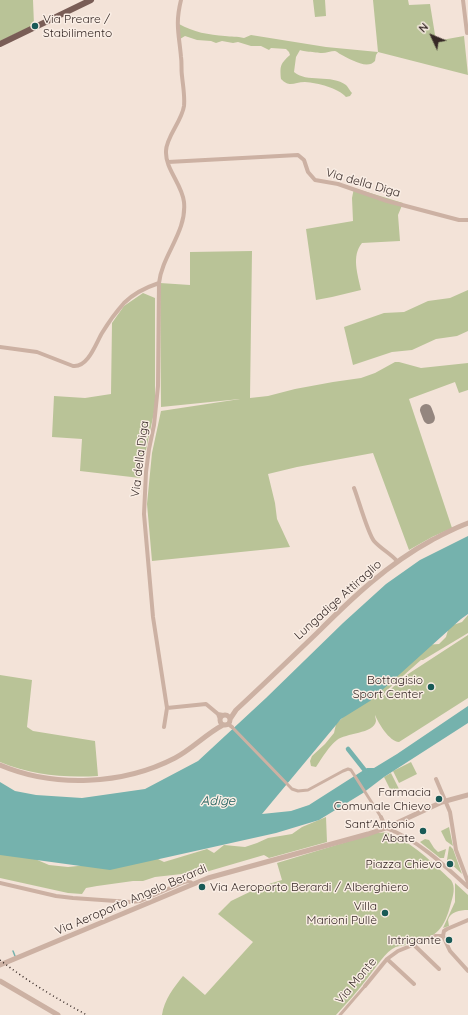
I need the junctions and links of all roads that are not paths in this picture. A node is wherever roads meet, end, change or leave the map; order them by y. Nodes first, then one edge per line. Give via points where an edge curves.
1 (92, 0) edge
2 (181, 0) edge
3 (463, 0) edge
4 (467, 34) edge
5 (0, 44) edge
6 (168, 162) junction
7 (468, 220) edge
8 (159, 283) junction
9 (0, 347) edge
10 (354, 488) dead end
11 (468, 523) edge
12 (397, 561) junction
13 (167, 708) junction
14 (224, 720) junction
15 (164, 727) dead end
16 (0, 765) edge
17 (436, 779) dead end
18 (468, 795) edge
19 (446, 801) junction
20 (381, 817) joint
21 (386, 828) junction
22 (467, 872) edge
23 (468, 882) edge
24 (0, 883) edge
25 (193, 884) junction
26 (468, 887) edge
27 (468, 920) edge
28 (443, 936) junction
29 (414, 945) junction
30 (387, 959) junction
31 (0, 965) edge
32 (438, 969) dead end
33 (468, 971) edge
34 (0, 981) edge
35 (414, 984) dead end
36 (365, 986) joint
37 (58, 1015) edge
38 (340, 1015) edge

1 - 5 main road
2 - 6 street, Via della Diga via 177,27 182,58 184,107 167,142 165,152
3 - 4 street
6 - 7 street, Via della Diga via 298,155 304,160 308,172 315,180 338,184 387,201 459,220
6 - 8 street, Via della Diga via 182,195 184,208 183,220 160,272
8 - 9 street via 122,305 102,333 92,353 78,366 37,352
8 - 13 street, Via della Diga via 158,386 146,472 144,514 154,617
10 - 12 street via 372,539
11 - 12 street, Lungadige Attiraglio
12 - 14 street, Lungadige Attiraglio via 358,593
13 - 14 street via 206,704
13 - 15 street, Via della Diga
14 - 16 street, Lungadige Attiraglio via 196,745 175,758 156,767 115,778 49,780 17,773
14 - 20 street via 292,789 308,790 348,769 352,771
17 - 19 street
18 - 19 street, Via Aeroporto Angelo Berardi
19 - 21 street, Via Aeroporto Angelo Berardi
19 - 22 street via 456,850
20 - 21 street
21 - 25 street, Via Aeroporto Angelo Berardi
21 - 26 street via 402,834 423,848
22 - 23 street
24 - 25 street via 56,896 130,902 140,901 184,882 189,881
25 - 31 street, Via Aeroporto Angelo Berardi
27 - 28 street via 447,929
28 - 29 street, Via Monte via 435,936
28 - 33 street via 450,951
29 - 30 street, Via Monte via 398,951
29 - 32 street
30 - 35 street, Via Monte
30 - 36 street, Via Monte
34 - 37 street
36 - 38 street, Via Monte

